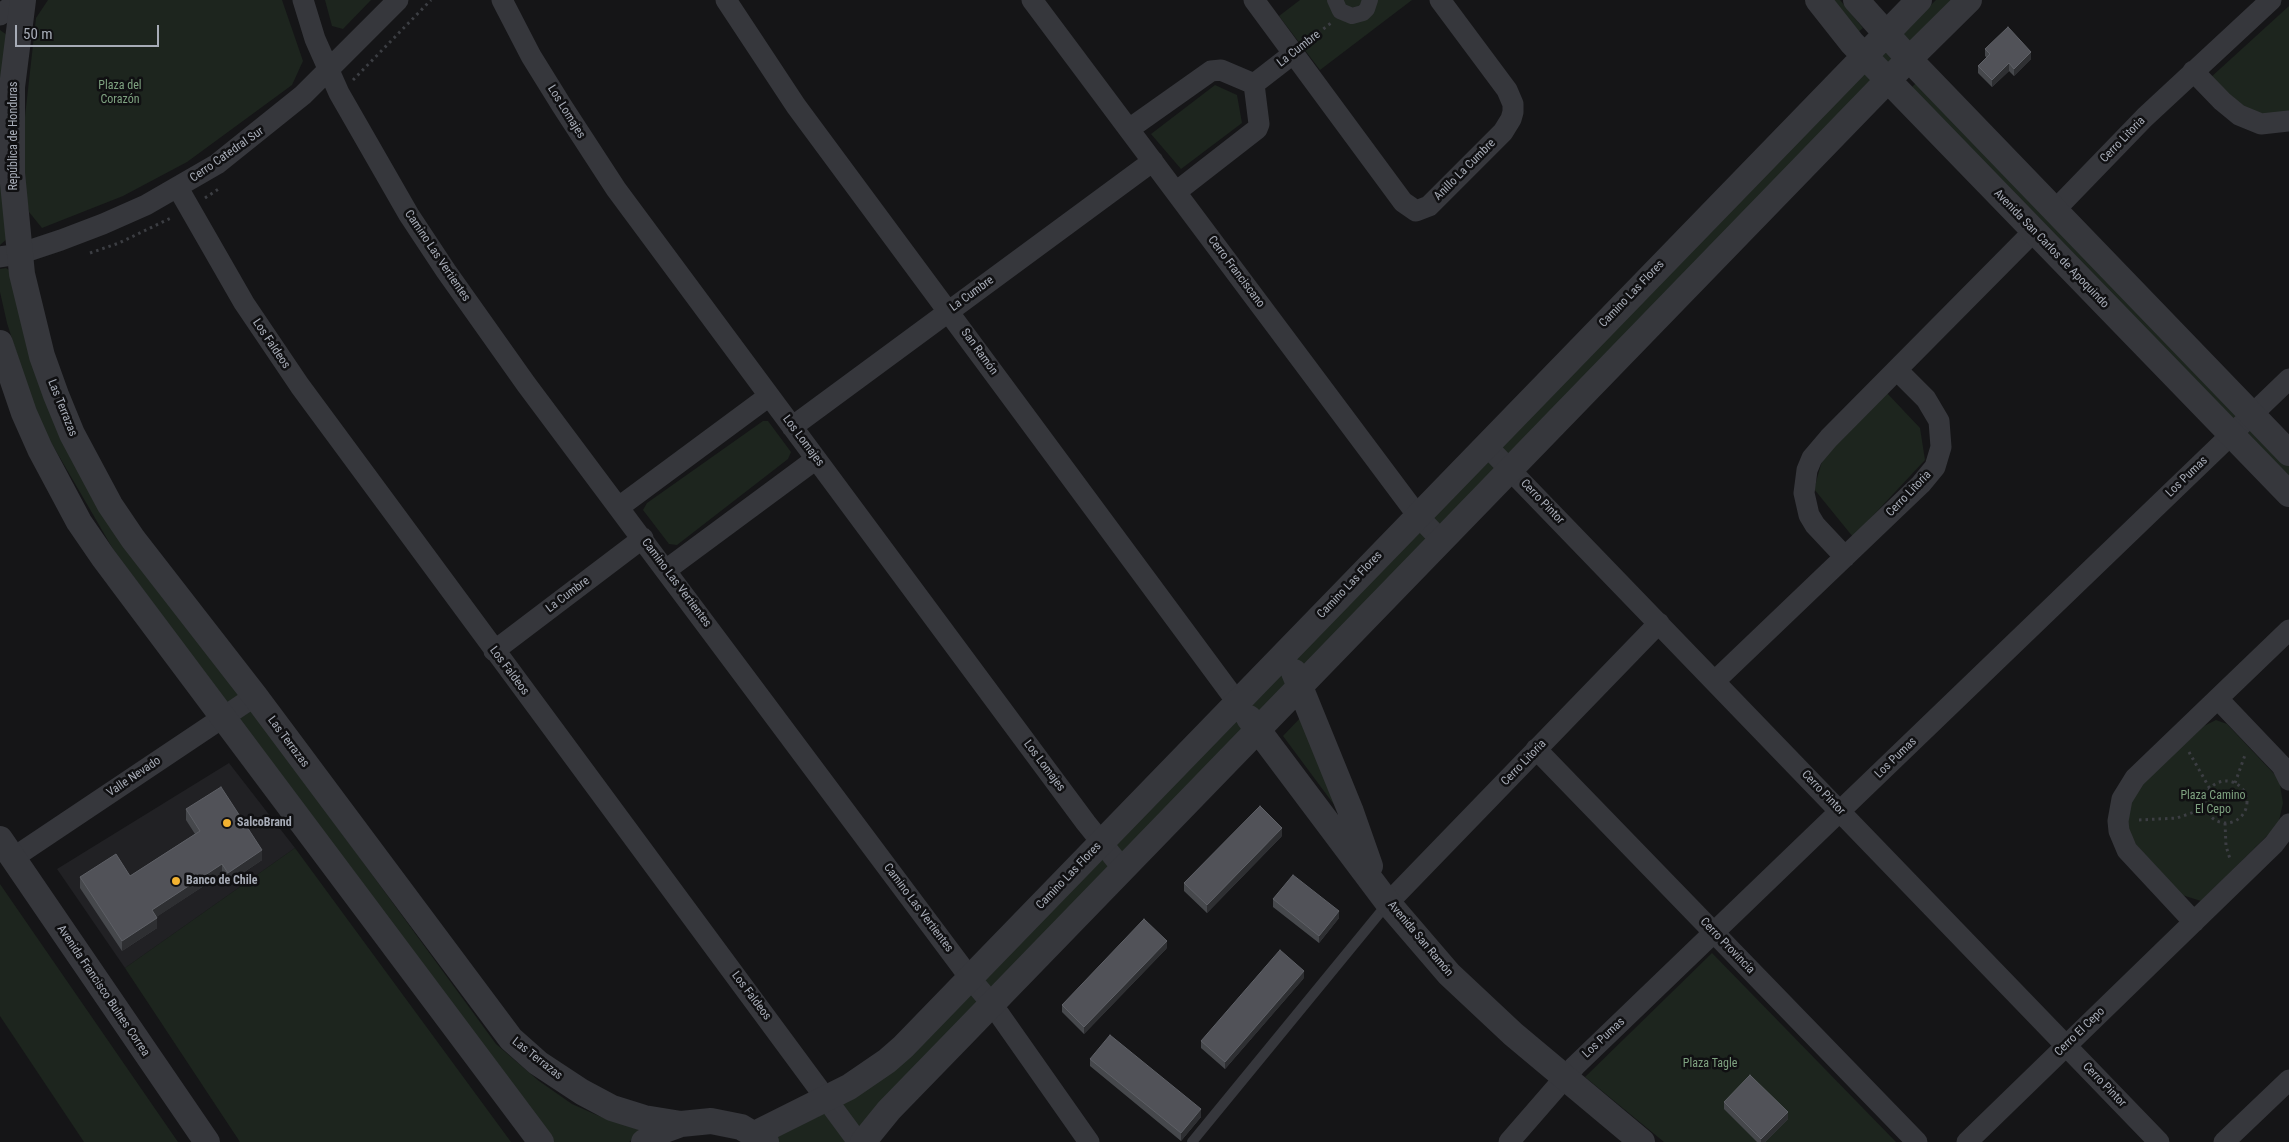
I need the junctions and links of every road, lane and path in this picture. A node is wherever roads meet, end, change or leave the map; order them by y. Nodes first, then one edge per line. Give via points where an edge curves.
1 (18, 0) edge
2 (22, 0) edge
3 (303, 0) edge
4 (398, 0) edge
5 (431, 0) edge
6 (502, 0) edge
7 (726, 0) edge
8 (1032, 0) edge
9 (1254, 0) edge
10 (1370, 0) edge
11 (1440, 0) edge
12 (1818, 0) edge
13 (1856, 0) edge
14 (1918, 0) edge
15 (1969, 0) edge
16 (2271, 0) edge
17 (1339, 7) edge
18 (0, 15) edge
19 (1885, 34) junction
20 (1294, 53) junction
21 (1863, 55) junction
22 (1909, 60) junction
23 (2193, 71) junction
24 (329, 72) junction
25 (1888, 80) junction
26 (1254, 84) junction
27 (360, 86) dead end
28 (2289, 121) edge
29 (1129, 129) junction
30 (1153, 161) junction
31 (178, 188) junction
32 (1176, 192) junction
33 (2054, 210) junction
34 (2034, 231) junction
35 (10, 255) edge
36 (948, 311) junction
37 (0, 342) edge
38 (1897, 370) junction
39 (2289, 379) edge
40 (769, 396) junction
41 (2252, 414) junction
42 (792, 426) junction
43 (72, 434) junction
44 (2231, 434) junction
45 (1486, 445) junction
46 (40, 449) junction
47 (2289, 452) edge
48 (816, 459) junction
49 (1511, 470) junction
50 (2289, 494) edge
51 (619, 507) junction
52 (1418, 516) junction
53 (643, 538) junction
54 (1442, 541) junction
55 (1845, 557) junction
56 (666, 570) junction
57 (1659, 623) junction
58 (2289, 630) edge
59 (494, 651) junction
60 (1285, 652) junction
61 (1715, 681) junction
62 (1302, 686) junction
63 (254, 696) junction
64 (2218, 699) junction
65 (1236, 702) junction
66 (224, 717) junction
67 (1258, 731) junction
68 (2180, 736) junction
69 (2252, 736) junction
70 (1536, 749) junction
71 (2289, 780) edge
72 (2235, 783) junction
73 (2210, 789) junction
74 (2206, 808) junction
75 (1841, 812) junction
76 (2118, 821) junction
77 (2225, 823) junction
78 (2289, 824) edge
79 (1101, 843) junction
80 (6, 848) edge
81 (1123, 869) junction
82 (2236, 880) junction
83 (1384, 896) junction
84 (2194, 922) junction
85 (429, 932) junction
86 (1715, 934) junction
87 (400, 954) junction
88 (970, 978) junction
89 (992, 1004) junction
90 (2067, 1046) junction
91 (1566, 1076) junction
92 (2289, 1080) edge
93 (827, 1099) junction
94 (681, 1124) junction
95 (761, 1138) edge
96 (207, 1142) edge
97 (540, 1142) edge
98 (644, 1142) edge
99 (858, 1142) edge
100 (863, 1142) edge
101 (1089, 1142) edge
102 (1192, 1142) edge
103 (1509, 1142) edge
104 (1642, 1142) edge
105 (1917, 1142) edge
106 (1967, 1142) edge
107 (2159, 1142) edge
108 (2224, 1142) edge

1 - 18 street
2 - 35 street, República de Honduras via 12,87
3 - 24 street, Camino Las Vertientes
4 - 24 street, Cerro Catedral Sur
5 - 27 path via 355,78
6 - 40 street, Los Lomajes via 541,73 616,189
7 - 36 street, San Ramón via 796,106
8 - 29 street, Cerro Franciscano
9 - 20 street, Anillo La Cumbre
10 - 17 street via 1363,13 1352,16
11 - 20 street, Anillo La Cumbre via 1508,90 1513,112 1503,132 1429,206 1421,210 1411,209 1404,202
12 - 21 street, Avenida San Carlos de Apoquindo
13 - 19 street
14 - 19 street, Camino Las Flores
15 - 22 street
16 - 23 street, Cerro Litoria
17 - 20 path, La Cumbre
19 - 21 street, Camino Las Flores
19 - 22 street
20 - 26 street, La Cumbre
21 - 25 street, Avenida San Carlos de Apoquindo
21 - 45 street, Camino Las Flores
22 - 25 street
22 - 33 street
23 - 28 street via 2230,109 2244,118 2261,124
23 - 33 street, Cerro Litoria
24 - 31 street, Cerro Catedral Sur via 247,142
24 - 51 street, Camino Las Vertientes via 373,154 446,271
25 - 34 street, Avenida San Carlos de Apoquindo
25 - 49 street
26 - 29 street via 1221,70 1211,70
26 - 32 street via 1257,129
29 - 30 street, Cerro Franciscano
30 - 32 street, Cerro Franciscano
30 - 36 street, La Cumbre
31 - 35 street, Cerro Catedral Sur via 146,206 102,224
31 - 59 street, Los Faldeos via 244,303 300,386
32 - 52 street, Cerro Franciscano
33 - 41 street
34 - 38 street
34 - 44 street, Avenida San Carlos de Apoquindo
35 - 43 street, Las Terrazas via 42,356
36 - 42 street, La Cumbre
36 - 65 street, San Ramón
37 - 46 street
38 - 55 street via 1820,447 1807,470 1804,492 1809,515
38 - 55 street, Cerro Litoria via 1933,410 1941,434 1939,457 1921,484
39 - 41 street, Los Pumas
40 - 42 street, Los Lomajes
40 - 51 street
41 - 44 street, Los Pumas
41 - 47 street
42 - 48 street, Los Lomajes
43 - 46 street
43 - 63 street, Las Terrazas via 106,498 133,539
44 - 50 street, Avenida San Carlos de Apoquindo
44 - 75 street, Los Pumas
45 - 49 street, Cerro Pintor
45 - 52 street, Camino Las Flores
46 - 66 street via 79,522 103,557
48 - 56 street
48 - 79 street, Los Lomajes
49 - 54 street
49 - 57 street, Cerro Pintor
51 - 53 street, Camino Las Vertientes
52 - 54 street, Cerro Franciscano
52 - 60 street, Camino Las Flores
53 - 56 street, Camino Las Vertientes
53 - 59 street, La Cumbre
54 - 62 street
55 - 61 street, Cerro Litoria
56 - 88 street, Camino Las Vertientes
57 - 61 street, Cerro Pintor
57 - 70 street, Cerro Litoria
58 - 64 street
59 - 93 street, Los Faldeos
60 - 62 street
60 - 65 street, Camino Las Flores
61 - 75 street, Cerro Pintor
62 - 67 street
62 - 83 street
63 - 66 street, Valle Nevado
63 - 85 street, Las Terrazas
64 - 68 street
64 - 69 street
65 - 67 street, Avenida San Ramón
65 - 79 street, Camino Las Flores
66 - 80 street, Valle Nevado
66 - 87 street
67 - 81 street
67 - 83 street, Avenida San Ramón
68 - 73 path
68 - 76 street via 2127,788
69 - 71 street via 2282,766
69 - 72 path
70 - 83 street, Cerro Litoria
70 - 86 street, Cerro Provincia
72 - 73 path via 2221,782
72 - 77 path via 2244,792 2247,806 2240,818
73 - 74 path
74 - 76 path via 2177,818
74 - 77 path via 2214,819
75 - 86 street, Los Pumas
75 - 90 street, Cerro Pintor
76 - 84 street via 2127,850
77 - 82 path via 2226,846
78 - 82 street, Cerro El Cepo via 2282,837
79 - 81 street, Los Lomajes
79 - 88 street, Camino Las Flores
80 - 96 street, Avenida Francisco Bulnes Correa
81 - 89 street
82 - 84 street, Cerro El Cepo
83 - 91 street, Avenida San Ramón via 1449,974 1513,1034
83 - 102 lane
84 - 90 street, Cerro El Cepo
85 - 87 street
85 - 94 street, Las Terrazas via 510,1039 538,1063 612,1108 644,1118
86 - 91 street, Los Pumas
86 - 105 street, Cerro Provincia
87 - 97 street
88 - 89 street, Camino Las Vertientes
88 - 93 street, Camino Las Flores via 887,1061
89 - 100 street via 889,1110
89 - 101 street, Camino Las Vertientes
90 - 106 street, Cerro El Cepo
90 - 107 street, Cerro Pintor
91 - 103 street, Los Pumas
91 - 104 street, Avenida San Ramón
92 - 108 street
93 - 95 street, Camino Las Flores
93 - 99 street, Los Faldeos
94 - 95 street via 711,1121 741,1127
94 - 98 street

